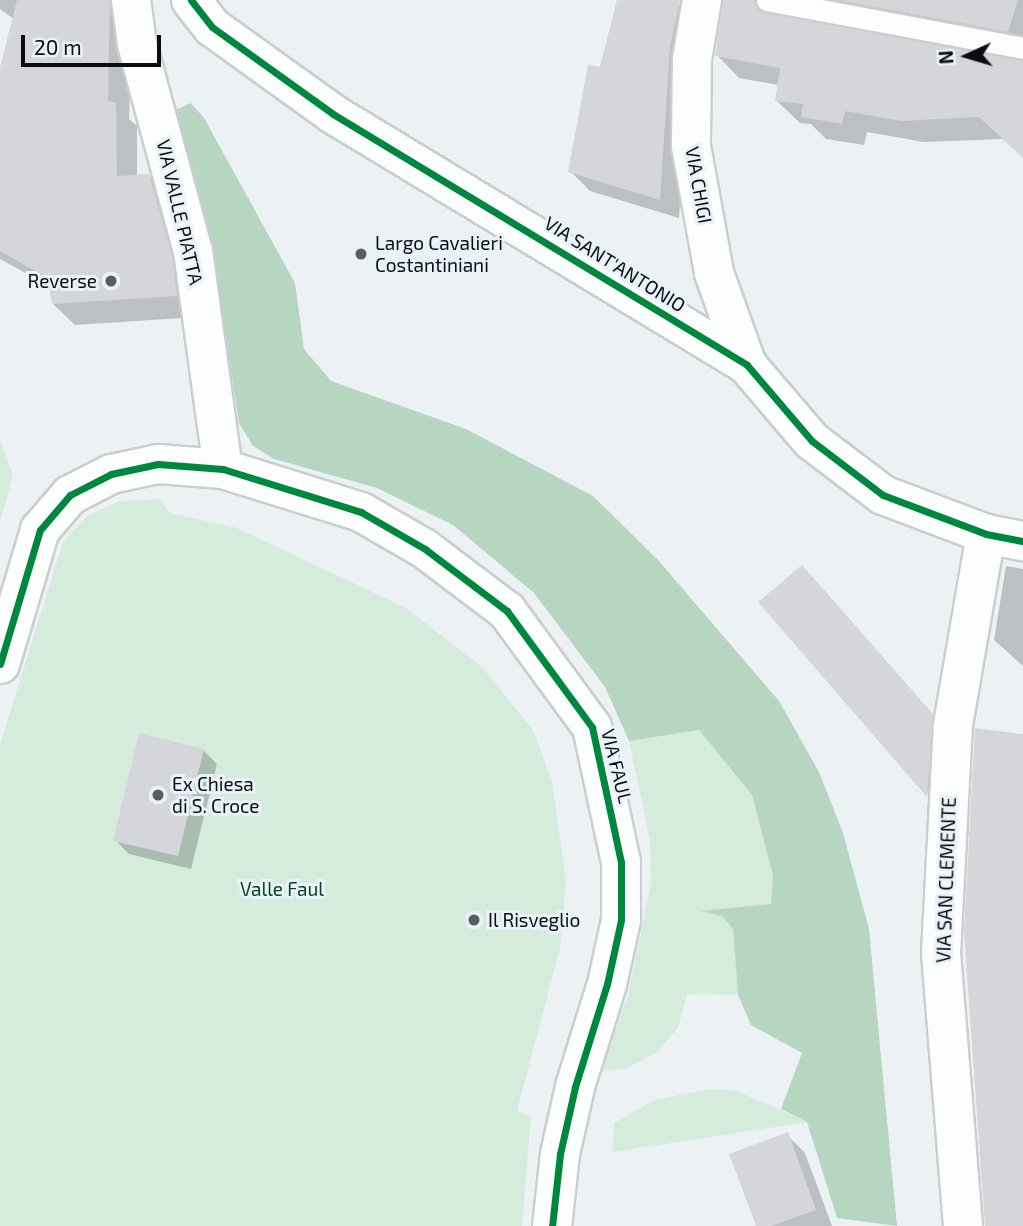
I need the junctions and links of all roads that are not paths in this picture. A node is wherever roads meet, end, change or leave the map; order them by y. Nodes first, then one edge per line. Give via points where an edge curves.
1 (131, 0) edge
2 (191, 0) edge
3 (702, 0) edge
4 (767, 0) edge
5 (1015, 46) edge
6 (747, 365) junction
7 (223, 468) junction
8 (986, 534) junction
9 (1023, 541) edge
10 (0, 664) edge
11 (552, 1226) edge
12 (963, 1226) edge

1 - 7 street, VIA VALLE PIATTA via 137,44 193,251
2 - 6 street, VIA SANT'ANTONIO via 212,27 333,114
3 - 6 street, VIA CHIGI via 692,59 691,146 714,273
4 - 5 lane
6 - 8 street, VIA SANT'ANTONIO via 812,441 883,495
7 - 10 street, VIA FAUL via 158,464 111,474 70,495 40,530
7 - 11 street, VIA FAUL via 361,512 425,550 506,611 592,727 621,862 621,920 575,1087 560,1154
8 - 9 street, VIA SANT'ANTONIO
8 - 12 street, VIA SAN CLEMENTE via 953,725 941,953

